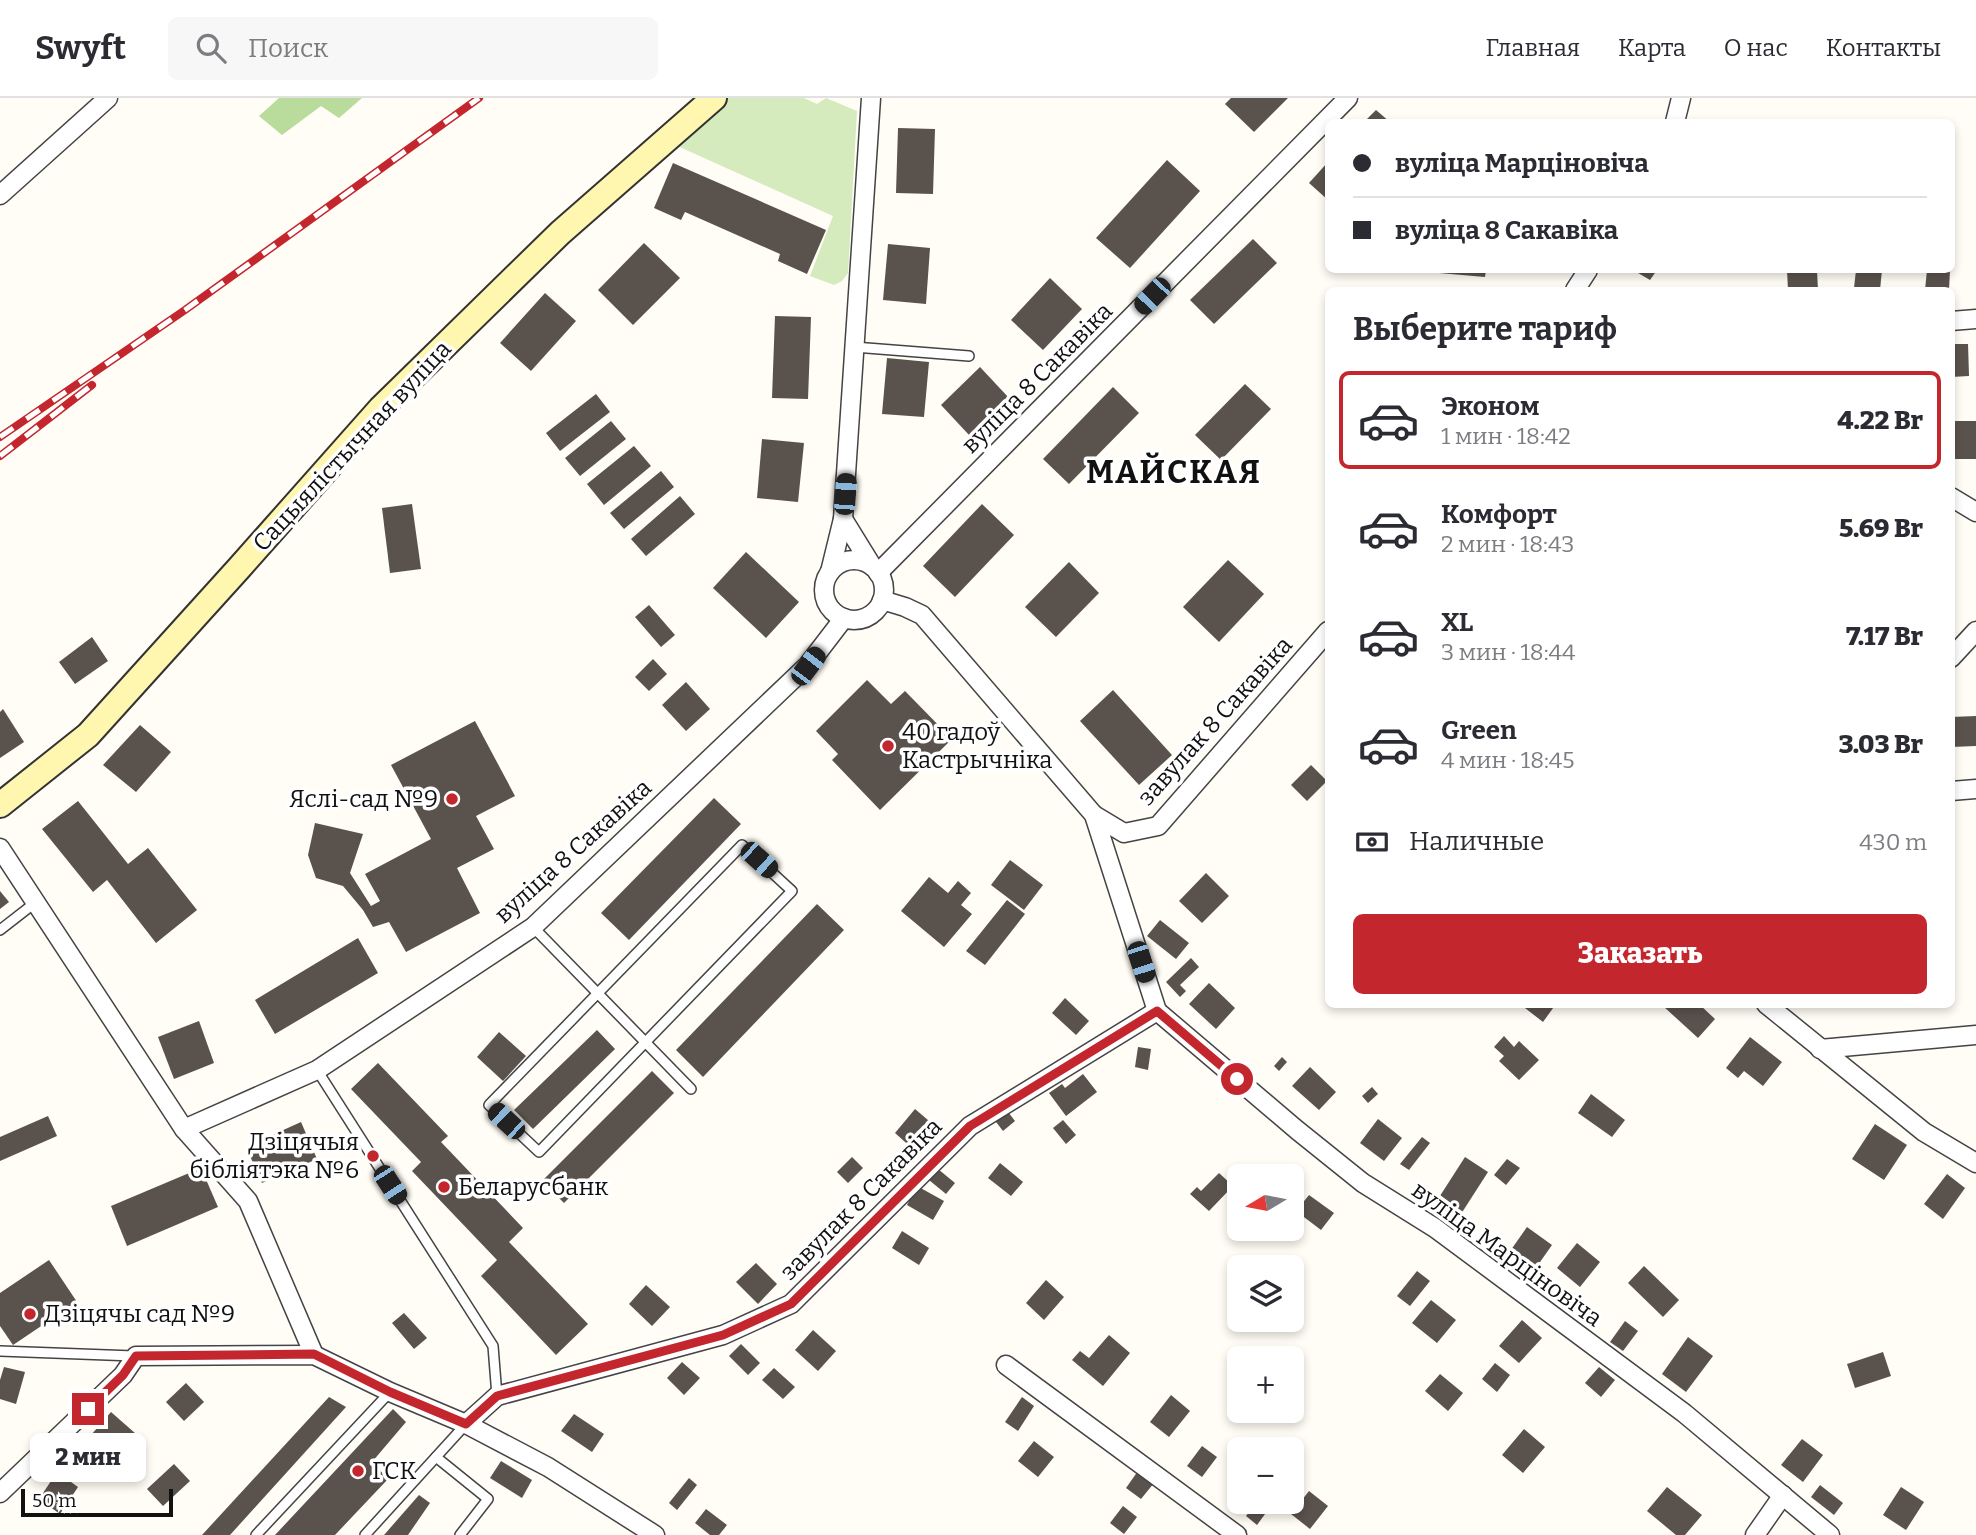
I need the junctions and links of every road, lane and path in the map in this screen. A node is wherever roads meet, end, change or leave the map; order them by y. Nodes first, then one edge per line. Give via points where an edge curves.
1 (108, 98) edge
2 (714, 98) edge
3 (870, 98) edge
4 (1348, 98) edge
5 (1681, 98) edge
6 (1327, 119) edge
7 (1676, 119) edge
8 (1325, 121) edge
9 (0, 195) edge
10 (1976, 319) edge
11 (1955, 321) edge
12 (854, 347) junction
13 (969, 356) dead end
14 (1955, 499) edge
15 (1976, 512) edge
16 (843, 519) junction
17 (875, 570) junction
18 (830, 572) junction
19 (882, 600) junction
20 (844, 618) junction
21 (1976, 631) edge
22 (1325, 634) edge
23 (1955, 654) edge
24 (1976, 789) edge
25 (1955, 792) edge
26 (0, 805) edge
27 (1094, 815) junction
28 (0, 848) edge
29 (36, 902) junction
30 (533, 927) junction
31 (0, 930) edge
32 (598, 994) junction
33 (1771, 1008) edge
34 (1157, 1011) junction
35 (1976, 1035) edge
36 (646, 1043) junction
37 (1819, 1049) junction
38 (317, 1070) junction
39 (691, 1089) dead end
40 (184, 1129) junction
41 (1976, 1163) edge
42 (0, 1351) edge
43 (314, 1354) junction
44 (136, 1356) junction
45 (1006, 1365) dead end
46 (390, 1392) junction
47 (497, 1396) junction
48 (466, 1424) junction
49 (436, 1457) junction
50 (0, 1493) edge
51 (1783, 1495) junction
52 (256, 1535) edge
53 (365, 1535) edge
54 (460, 1535) edge
55 (655, 1535) edge
56 (1237, 1535) edge
57 (1755, 1535) edge
58 (1830, 1535) edge

1 - 9 street
2 - 26 street, Сацыялістычная вуліца via 560,233 381,408 88,735
3 - 12 street
4 - 6 street, вуліца 8 Сакавіка
5 - 7 street
8 - 17 street, вуліца 8 Сакавіка
10 - 11 street
12 - 13 lane
12 - 16 street
14 - 15 street
16 - 17 street
16 - 18 street
17 - 18 street via 855,560
17 - 19 street via 884,591
18 - 20 street via 825,598
19 - 20 street via 871,615
19 - 27 street via 922,615
20 - 30 street, вуліца 8 Сакавіка via 808,666
21 - 23 street
22 - 27 street, завулак 8 Сакавіка via 1158,826 1124,833
24 - 25 street
27 - 34 street
28 - 29 street
29 - 31 lane
29 - 40 street
30 - 32 lane
30 - 38 street, вуліца 8 Сакавіка
32 - 36 lane
32 - 36 lane via 489,1105 539,1152
32 - 36 lane via 742,845 792,891
33 - 37 street
34 - 47 street, завулак 8 Сакавіка via 970,1126 791,1304 723,1335
34 - 51 street, вуліца Марціновіча via 1363,1183 1468,1252 1684,1413
35 - 37 street
36 - 39 lane
37 - 41 street via 1924,1132
38 - 40 street, вуліца 8 Сакавіка
38 - 47 lane via 493,1346
40 - 43 street via 248,1201
42 - 44 lane
43 - 44 street
43 - 46 street
44 - 50 street via 123,1375
45 - 56 street
46 - 48 street
46 - 52 lane
47 - 48 street, завулак 8 Сакавіка
48 - 49 lane
48 - 55 street via 548,1467
49 - 53 lane
49 - 54 lane via 488,1499
51 - 57 street
51 - 58 street, вуліца Марціновіча

